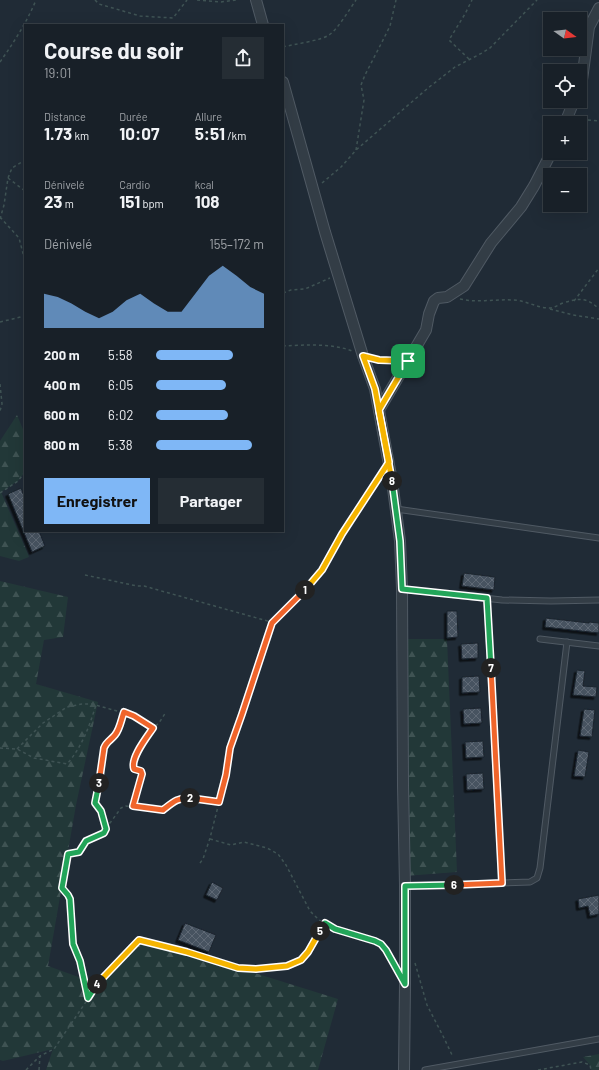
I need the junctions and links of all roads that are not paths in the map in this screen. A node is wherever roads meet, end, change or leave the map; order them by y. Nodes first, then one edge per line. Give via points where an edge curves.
1 (256, 0) edge
2 (599, 8) edge
3 (263, 24) edge
4 (584, 64) edge
5 (284, 86) edge
6 (547, 160) edge
7 (379, 410) junction
8 (396, 509) junction
9 (599, 538) edge
10 (402, 589) junction
11 (487, 598) junction
12 (599, 600) edge
13 (540, 639) dead end
14 (568, 642) junction
15 (599, 646) edge
16 (502, 883) junction
17 (405, 886) junction
18 (599, 1039) edge
19 (404, 1070) edge
20 (425, 1070) edge

1 - 3 street
2 - 4 street via 589,27
5 - 7 street via 325,232 375,389
6 - 7 street via 521,207 491,243 464,286 447,297 434,301 426,330
7 - 8 street
8 - 9 lane
8 - 10 street
10 - 11 lane
10 - 17 street
11 - 12 lane
11 - 16 lane
13 - 14 lane
14 - 15 lane
14 - 16 lane via 540,868 537,878 530,882
16 - 17 lane
17 - 19 street
18 - 20 lane

